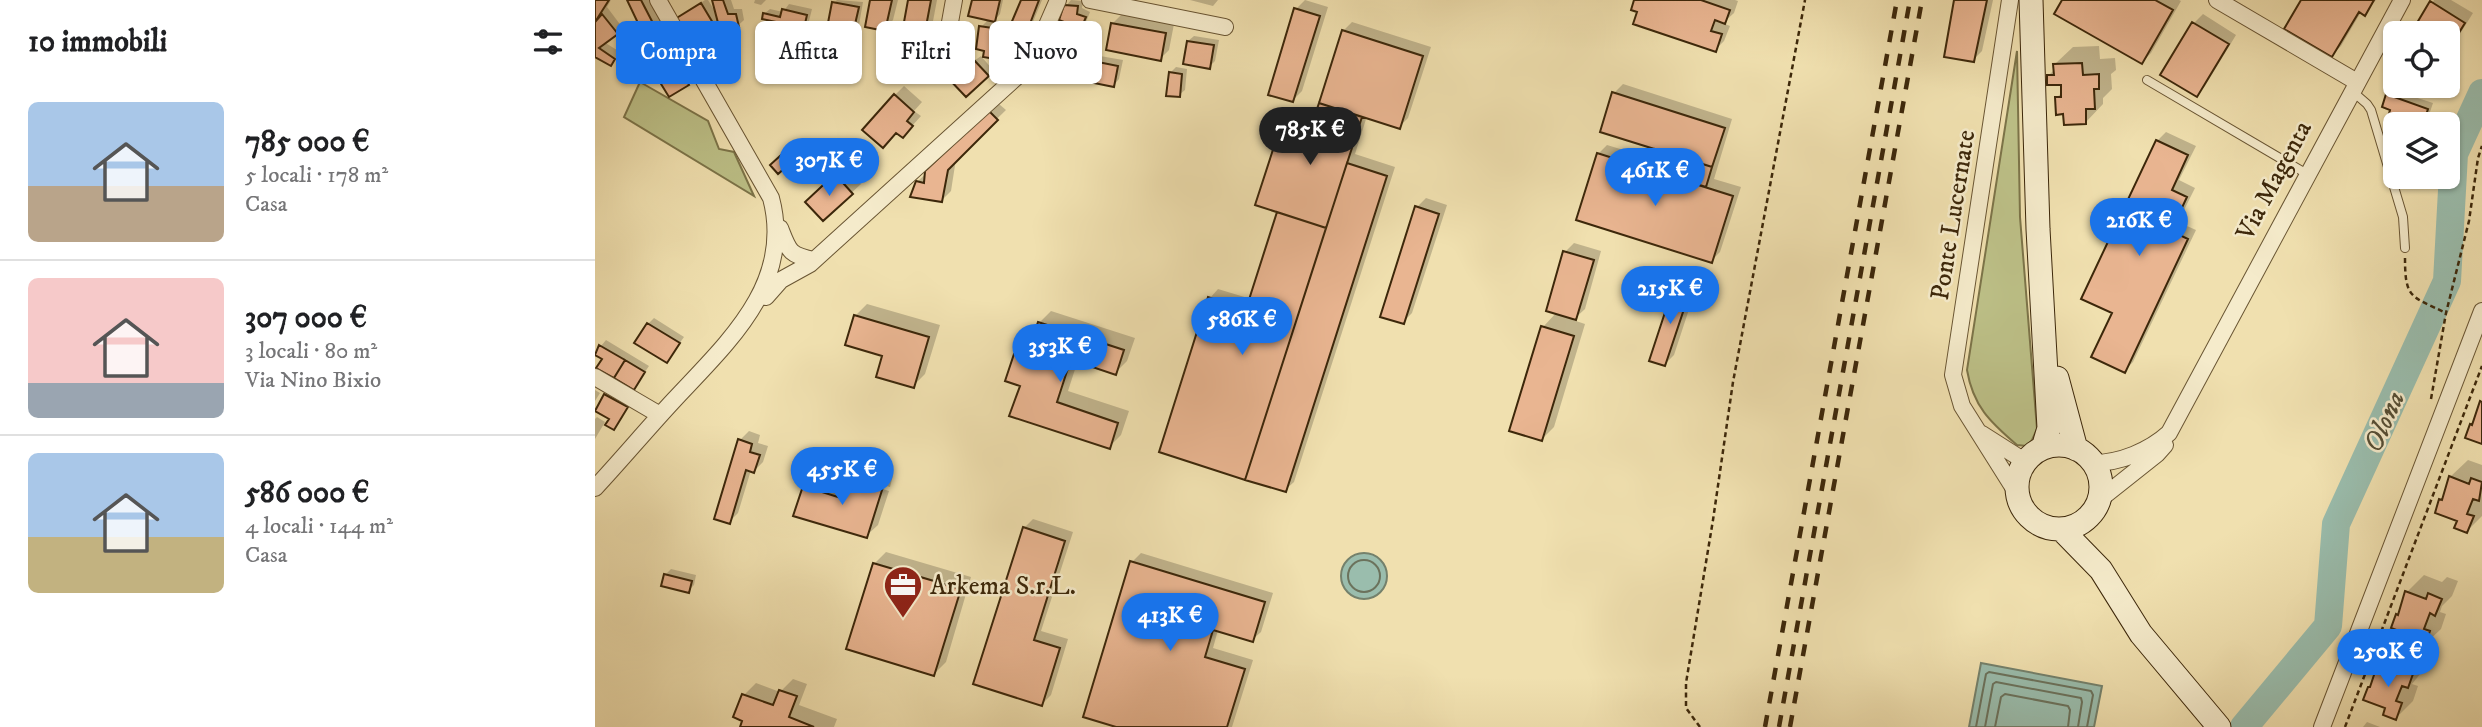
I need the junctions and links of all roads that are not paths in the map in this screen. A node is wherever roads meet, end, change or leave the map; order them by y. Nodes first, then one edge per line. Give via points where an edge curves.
1 (658, 0) edge
2 (954, 0) edge
3 (1058, 0) edge
4 (1090, 0) edge
5 (2010, 0) edge
6 (2031, 0) edge
7 (2217, 0) edge
8 (2402, 0) edge
9 (950, 21) edge
10 (1225, 27) dead end
11 (2147, 80) dead end
12 (2355, 87) junction
13 (2307, 174) junction
14 (776, 219) junction
15 (2405, 248) road end
16 (814, 260) junction
17 (2482, 311) edge
18 (744, 324) junction
19 (2045, 330) junction
20 (595, 377) edge
21 (2181, 415) junction
22 (657, 419) junction
23 (1980, 432) junction
24 (2035, 455) junction
25 (2085, 456) junction
26 (595, 481) edge
27 (595, 488) edge
28 (2018, 495) junction
29 (2093, 508) junction
30 (2061, 529) junction
31 (2101, 570) junction
32 (2219, 727) edge
33 (2322, 727) edge

1 - 14 street via 772,198
2 - 9 street
3 - 16 street via 1022,72
4 - 10 street
5 - 23 street, Ponte Lucernate via 1953,375 1962,406
6 - 19 street
7 - 12 street
8 - 12 street, Via Magenta
11 - 13 lane
12 - 13 street, Via Magenta
12 - 15 lane via 2371,110 2403,217
13 - 21 street, Via Magenta
14 - 16 street via 788,250
14 - 18 street via 772,266
16 - 18 street via 777,284
17 - 33 street
18 - 22 street
19 - 24 street via 2049,428
19 - 25 street via 2068,423
20 - 22 street
21 - 25 street, Via Magenta via 2158,444 2140,453 2103,463
21 - 29 street, Via Magenta via 2174,435 2157,454
22 - 26 street
22 - 27 street
23 - 24 street, Ponte Lucernate
23 - 28 street, Ponte Lucernate
24 - 25 street via 2057,445
24 - 28 street via 2019,475
25 - 29 street via 2100,483
28 - 30 street via 2033,520
29 - 30 street via 2073,526
29 - 31 street
30 - 31 street
31 - 32 street via 2141,634

